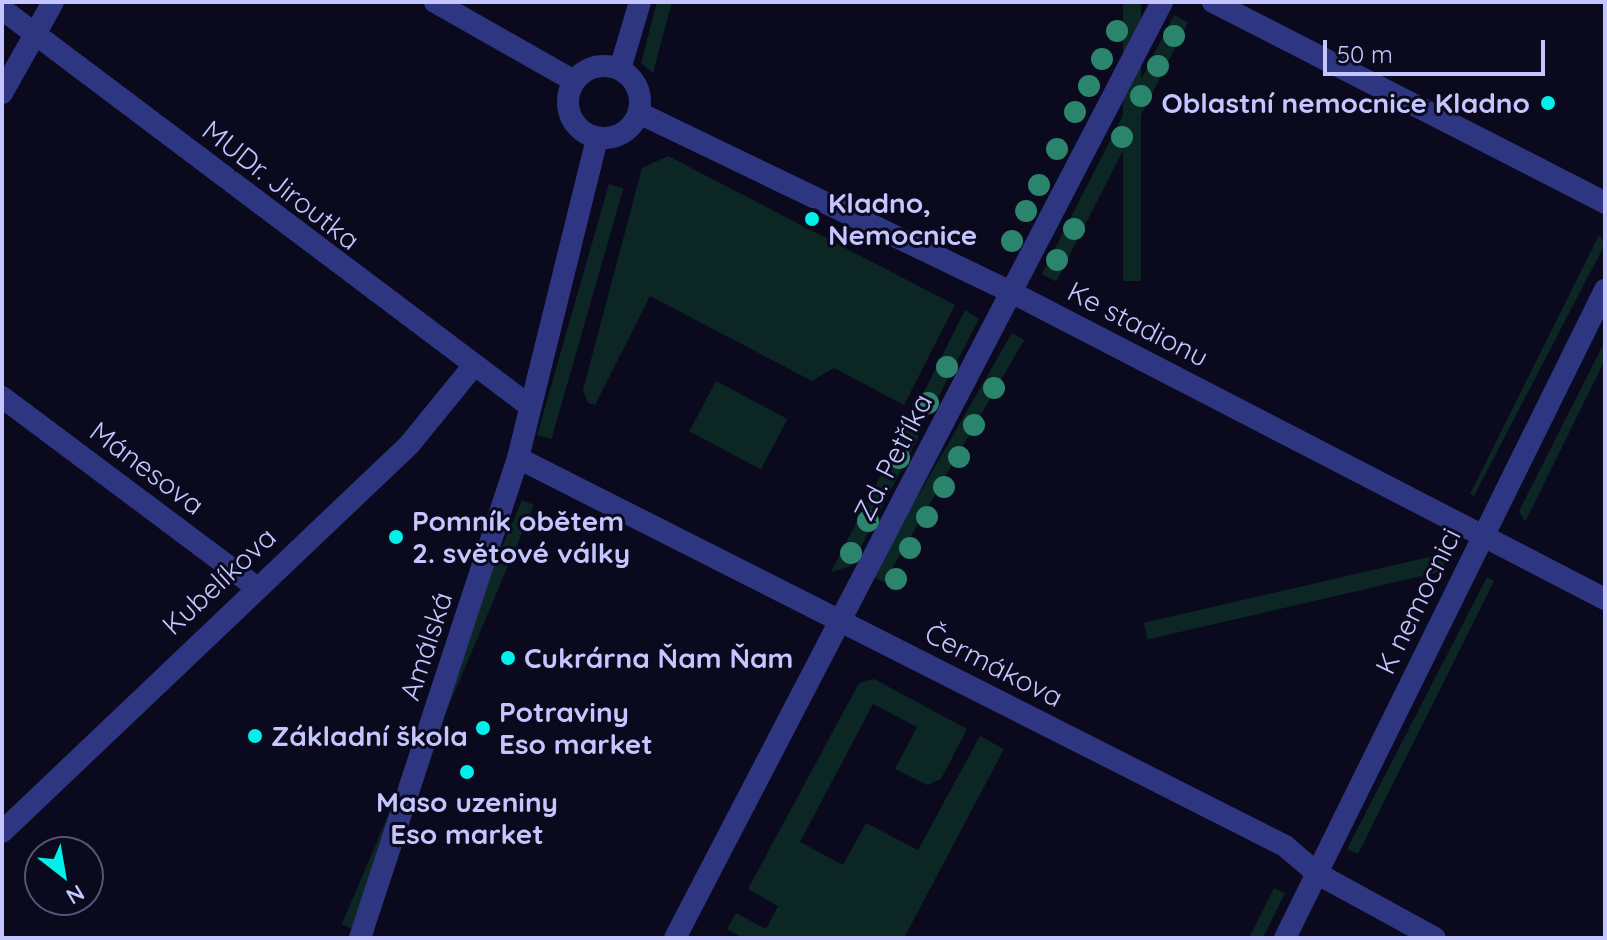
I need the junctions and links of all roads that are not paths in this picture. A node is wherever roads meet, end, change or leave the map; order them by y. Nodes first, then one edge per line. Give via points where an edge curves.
1 (53, 2) edge
2 (435, 2) edge
3 (640, 2) edge
4 (1162, 2) edge
5 (1213, 2) edge
6 (2, 9) edge
7 (35, 33) junction
8 (620, 69) junction
9 (574, 81) junction
10 (2, 93) edge
11 (639, 113) junction
12 (597, 138) junction
13 (1605, 203) edge
14 (1605, 290) edge
15 (1011, 292) junction
16 (471, 369) junction
17 (2, 397) edge
18 (527, 404) junction
19 (518, 458) junction
20 (1482, 535) junction
21 (256, 587) junction
22 (1605, 599) edge
23 (845, 621) junction
24 (4, 824) edge
25 (1318, 874) junction
26 (360, 938) edge
27 (675, 938) edge
28 (1285, 938) edge
29 (1435, 938) edge

1 - 7 street
2 - 9 street
3 - 8 street
4 - 15 street, Zd. Petříka
5 - 13 street
6 - 7 street, MUDr. Jiroutka
7 - 10 street
7 - 16 street, MUDr. Jiroutka
8 - 9 street via 590,68
8 - 11 street via 635,83
9 - 12 street via 568,111 579,129
11 - 12 street via 618,136
11 - 15 street, Ke stadionu
12 - 18 street, Amálská
14 - 20 street, K nemocnici
15 - 20 street, Ke stadionu
15 - 23 street, Zd. Petříka
16 - 18 street, MUDr. Jiroutka
16 - 21 street, Kubelíkova via 409,445
17 - 21 street, Mánesova
18 - 19 street, Amálská
19 - 23 street, Čermákova
19 - 26 street, Amálská
20 - 22 street, Ke stadionu
20 - 25 street, K nemocnici
21 - 24 street, Kubelíkova
23 - 25 street, Čermákova via 1285,846
23 - 27 street, Zd. Petříka
25 - 28 street, K nemocnici
25 - 29 street, Čermákova

